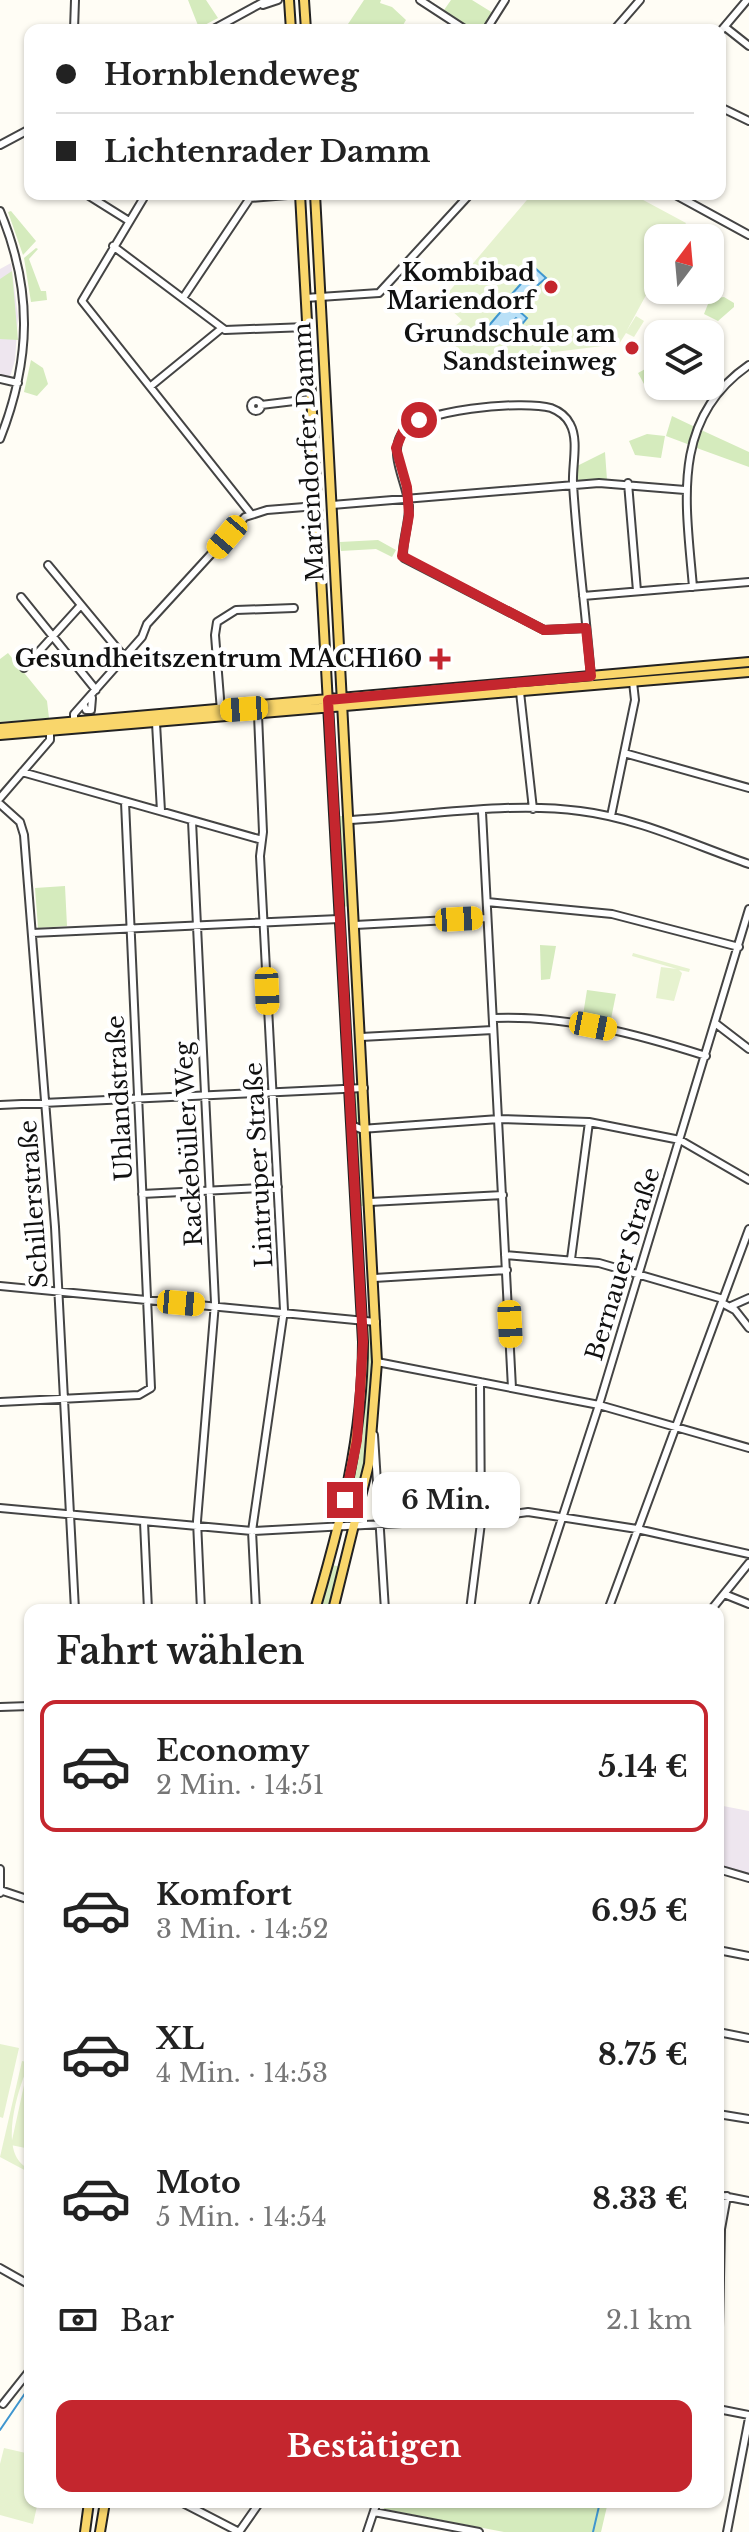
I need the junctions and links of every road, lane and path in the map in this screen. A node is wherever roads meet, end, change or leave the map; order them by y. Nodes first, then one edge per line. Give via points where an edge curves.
1 (75, 0) edge
2 (267, 0) edge
3 (278, 0) edge
4 (289, 0) edge
5 (304, 0) edge
6 (420, 0) edge
7 (505, 0) edge
8 (640, 0) edge
9 (747, 0) edge
10 (256, 7) junction
11 (74, 24) edge
12 (228, 24) edge
13 (291, 24) edge
14 (306, 24) edge
15 (457, 24) edge
16 (490, 24) edge
17 (619, 24) edge
18 (726, 25) edge
19 (726, 32) edge
20 (749, 46) edge
21 (726, 110) edge
22 (749, 121) edge
23 (24, 132) edge
24 (0, 145) edge
25 (96, 200) edge
26 (142, 200) edge
27 (249, 200) edge
28 (300, 200) edge
29 (315, 200) edge
30 (464, 200) edge
31 (685, 200) edge
32 (0, 211) edge
33 (129, 221) junction
34 (749, 235) edge
35 (113, 246) junction
36 (321, 297) junction
37 (183, 298) junction
38 (305, 298) junction
39 (307, 327) junction
40 (222, 328) junction
41 (749, 365) edge
42 (0, 379) edge
43 (18, 383) junction
44 (151, 386) junction
45 (311, 399) junction
46 (261, 405) dead end
47 (0, 439) edge
48 (628, 483) junction
49 (573, 485) junction
50 (685, 490) junction
51 (408, 499) junction
52 (332, 505) junction
53 (317, 506) junction
54 (251, 514) junction
55 (48, 565) dead end
56 (749, 582) edge
57 (693, 587) junction
58 (637, 591) junction
59 (583, 596) junction
60 (21, 597) dead end
61 (81, 605) junction
62 (294, 608) dead end
63 (586, 628) junction
64 (53, 636) junction
65 (125, 658) junction
66 (749, 662) edge
67 (340, 664) junction
68 (326, 665) junction
69 (24, 668) dead end
70 (749, 672) edge
71 (591, 681) junction
72 (633, 682) junction
73 (520, 688) junction
74 (94, 693) junction
75 (328, 700) junction
76 (342, 704) junction
77 (328, 710) junction
78 (221, 711) junction
79 (258, 719) junction
80 (74, 722) junction
81 (156, 723) junction
82 (0, 728) edge
83 (47, 728) junction
84 (0, 735) edge
85 (344, 743) junction
86 (329, 744) junction
87 (624, 753) junction
88 (22, 772) junction
89 (749, 788) edge
90 (0, 798) edge
91 (125, 802) junction
92 (0, 804) edge
93 (533, 809) junction
94 (161, 811) junction
95 (482, 812) junction
96 (611, 816) junction
97 (349, 820) junction
98 (192, 821) junction
99 (262, 840) junction
100 (749, 864) edge
101 (487, 902) junction
102 (749, 909) edge
103 (487, 918) junction
104 (339, 919) junction
105 (264, 923) junction
106 (355, 925) junction
107 (197, 926) junction
108 (747, 928) edge
109 (130, 929) junction
110 (32, 933) junction
111 (739, 947) junction
112 (493, 1018) junction
113 (715, 1023) junction
114 (493, 1030) junction
115 (361, 1037) junction
116 (749, 1049) edge
117 (706, 1056) junction
118 (364, 1088) junction
119 (348, 1089) junction
120 (273, 1092) junction
121 (205, 1095) junction
122 (138, 1099) junction
123 (44, 1103) junction
124 (0, 1105) edge
125 (499, 1119) junction
126 (589, 1122) junction
127 (351, 1125) junction
128 (366, 1126) junction
129 (680, 1140) junction
130 (749, 1180) edge
131 (278, 1187) junction
132 (210, 1190) junction
133 (142, 1194) junction
134 (503, 1195) junction
135 (370, 1202) junction
136 (749, 1229) edge
137 (505, 1255) junction
138 (571, 1259) junction
139 (507, 1270) junction
140 (639, 1274) junction
141 (374, 1278) junction
142 (0, 1286) edge
143 (59, 1292) junction
144 (749, 1298) edge
145 (147, 1300) junction
146 (722, 1301) junction
147 (731, 1306) junction
148 (215, 1307) junction
149 (284, 1313) junction
150 (362, 1321) junction
151 (376, 1322) junction
152 (749, 1328) edge
153 (377, 1362) junction
154 (480, 1382) junction
155 (512, 1388) junction
156 (64, 1397) junction
157 (0, 1402) edge
158 (599, 1405) junction
159 (675, 1427) junction
160 (374, 1435) junction
161 (749, 1448) edge
162 (0, 1508) edge
163 (70, 1514) junction
164 (563, 1517) junction
165 (481, 1518) junction
166 (144, 1522) junction
167 (380, 1525) junction
168 (355, 1526) junction
169 (197, 1527) junction
170 (339, 1527) junction
171 (637, 1529) junction
172 (252, 1531) junction
173 (749, 1554) edge
174 (330, 1560) junction
175 (749, 1563) edge
176 (345, 1564) junction
177 (724, 1594) junction
178 (75, 1604) edge
179 (148, 1604) edge
180 (201, 1604) edge
181 (256, 1604) edge
182 (317, 1604) edge
183 (335, 1604) edge
184 (385, 1604) edge
185 (471, 1604) edge
186 (534, 1604) edge
187 (610, 1604) edge
188 (716, 1604) edge
189 (749, 1604) edge
190 (24, 1706) edge
191 (0, 1707) edge
192 (0, 1869) edge
193 (724, 1871) edge
194 (749, 1878) edge
195 (0, 1891) edge
196 (24, 1898) edge
197 (724, 1951) edge
198 (749, 1956) edge
199 (724, 2033) edge
200 (749, 2038) edge
201 (724, 2115) edge
202 (749, 2119) edge
203 (724, 2196) edge
204 (727, 2196) junction
205 (749, 2201) edge
206 (724, 2212) edge
207 (0, 2268) edge
208 (24, 2282) edge
209 (24, 2378) edge
210 (3, 2404) dead end
211 (724, 2410) edge
212 (749, 2416) edge
213 (88, 2508) edge
214 (104, 2508) edge
215 (193, 2508) edge
216 (256, 2508) edge
217 (375, 2508) edge
218 (374, 2512) junction
219 (85, 2532) edge
220 (100, 2532) edge
221 (239, 2532) edge
222 (367, 2532) edge
223 (479, 2532) edge
224 (727, 2532) edge

1 - 11 street
2 - 10 street
3 - 10 street
4 - 13 main road
5 - 14 main road
6 - 15 street
7 - 16 street
8 - 17 street
9 - 18 street
10 - 12 street
19 - 20 street
21 - 22 street
23 - 24 street
25 - 33 street
26 - 33 street
27 - 37 street
28 - 38 main road, Mariendorfer Damm
29 - 36 main road, Mariendorfer Damm
30 - 36 street via 379,293
31 - 34 street
32 - 43 street via 23,289
33 - 35 street
35 - 37 street
35 - 44 street via 82,298
36 - 38 street
36 - 52 main road, Mariendorfer Damm
37 - 40 street
38 - 39 main road, Mariendorfer Damm
39 - 40 street
39 - 45 main road, Mariendorfer Damm
40 - 44 street
41 - 50 street via 726,382 705,410
42 - 43 street
43 - 47 street
44 - 54 street
45 - 46 street
45 - 53 main road, Mariendorfer Damm
48 - 49 street
48 - 50 street
48 - 58 street
49 - 51 street
49 - 51 street via 570,424 558,411 476,409 419,420 403,431 396,448
49 - 59 street
50 - 57 street
51 - 52 street
51 - 63 street via 404,558 544,630
52 - 67 main road, Mariendorfer Damm
53 - 54 street
53 - 68 main road, Mariendorfer Damm
54 - 65 street via 154,616
55 - 61 street
56 - 57 street
57 - 58 street
58 - 59 street
59 - 63 street
60 - 64 street
61 - 64 street
61 - 65 street
62 - 78 street via 236,610 217,622
63 - 71 street
64 - 69 street
64 - 74 street
65 - 74 street
66 - 71 main road
67 - 68 main road
67 - 76 main road, Mariendorfer Damm
68 - 75 main road, Mariendorfer Damm
70 - 72 main road
71 - 72 main road
71 - 73 main road
72 - 87 street via 635,700
73 - 76 main road
73 - 93 street
74 - 80 street via 74,714
75 - 76 main road
75 - 77 main road, Mariendorfer Damm
75 - 78 main road
76 - 77 main road
76 - 85 main road, Mariendorfer Damm
77 - 79 main road
77 - 86 main road, Mariendorfer Damm
78 - 80 main road
79 - 81 main road
79 - 99 street, Lintruper Straße
80 - 83 main road
81 - 83 main road
81 - 94 street
82 - 83 main road
83 - 84 main road
83 - 88 street via 41,750
85 - 86 main road
85 - 97 main road, Mariendorfer Damm
86 - 104 main road, Mariendorfer Damm
87 - 89 street
87 - 96 street
88 - 90 street
88 - 91 street
91 - 94 street
91 - 109 street, Uhlandstraße
92 - 110 street, Schillerstraße via 23,830
93 - 95 street
93 - 96 street
94 - 98 street
95 - 97 street
95 - 101 street
96 - 100 street
97 - 106 main road, Mariendorfer Damm
98 - 99 street
98 - 107 street, Rackebüller Weg
99 - 105 street, Lintruper Straße
101 - 103 street
101 - 111 street via 612,914
102 - 108 street, Bernauer Straße
103 - 106 street
103 - 112 street
104 - 105 street
104 - 119 main road, Mariendorfer Damm
105 - 107 street
105 - 120 street, Lintruper Straße
106 - 115 main road, Mariendorfer Damm
107 - 109 street
107 - 121 street, Rackebüller Weg
108 - 111 street, Bernauer Straße
109 - 110 street
109 - 122 street, Uhlandstraße
110 - 123 street, Schillerstraße
111 - 113 street, Bernauer Straße
112 - 114 street
112 - 117 street via 593,1026
113 - 116 street
113 - 117 street, Bernauer Straße
114 - 115 street
114 - 125 street
115 - 118 main road, Mariendorfer Damm
117 - 129 street, Bernauer Straße
118 - 119 street
118 - 128 main road, Mariendorfer Damm
119 - 120 street
119 - 127 main road, Mariendorfer Damm
120 - 121 street
120 - 131 street, Lintruper Straße
121 - 122 street
121 - 132 street, Rackebüller Weg
122 - 123 street
122 - 133 street, Uhlandstraße
123 - 124 street
123 - 143 street, Schillerstraße
125 - 126 street
125 - 128 street
125 - 134 street
126 - 129 street
126 - 138 street
127 - 128 street
127 - 150 main road, Mariendorfer Damm
128 - 135 main road, Mariendorfer Damm
129 - 130 street
129 - 140 street, Bernauer Straße
131 - 132 street
131 - 149 street, Lintruper Straße
132 - 133 street
132 - 148 street, Rackebüller Weg
133 - 145 street, Uhlandstraße
134 - 135 street
134 - 137 street
135 - 141 main road, Mariendorfer Damm
136 - 146 street
137 - 138 street
137 - 139 street
138 - 140 street
139 - 141 street
139 - 155 street
140 - 146 street
140 - 158 street, Bernauer Straße
141 - 151 main road, Mariendorfer Damm
142 - 143 street
143 - 145 street
143 - 156 street, Schillerstraße
144 - 147 street
145 - 148 street
145 - 156 street, Uhlandstraße via 150,1391
146 - 147 street
146 - 159 street
147 - 152 street
148 - 149 street
148 - 169 street, Rackebüller Weg
149 - 150 street
149 - 172 street, Lintruper Straße
150 - 151 street
150 - 170 main road, Mariendorfer Damm via 357,1440
151 - 153 main road, Mariendorfer Damm
153 - 154 street
153 - 160 main road, Mariendorfer Damm
154 - 155 street
154 - 165 street
155 - 158 street
156 - 157 street
156 - 163 street, Schillerstraße
158 - 159 street
158 - 164 street, Bernauer Straße
159 - 161 street
159 - 171 street
160 - 167 street
160 - 168 main road, Mariendorfer Damm
162 - 163 street
163 - 166 street
163 - 178 street, Schillerstraße
164 - 165 street via 522,1512
164 - 171 street
164 - 186 street, Bernauer Straße
165 - 167 street
165 - 185 street
166 - 169 street
166 - 179 street
167 - 168 street
167 - 184 street
168 - 170 street
168 - 176 main road, Mariendorfer Damm
169 - 172 street
169 - 180 street, Rackebüller Weg
170 - 172 street
170 - 174 main road, Mariendorfer Damm
171 - 173 street
171 - 187 street
172 - 181 street, Lintruper Straße
174 - 176 main road
174 - 182 main road, Mariendorfer Damm
175 - 177 street
176 - 183 main road, Mariendorfer Damm
177 - 188 street
177 - 189 street
190 - 191 street
192 - 195 street
193 - 194 street
195 - 196 street
197 - 198 street
199 - 200 street
201 - 202 street
203 - 204 street
204 - 205 street
204 - 206 street
207 - 208 street
209 - 210 street
211 - 212 street
212 - 224 street
213 - 219 main road
214 - 220 main road
215 - 221 street
216 - 221 street
217 - 218 street
218 - 222 street
218 - 223 street

